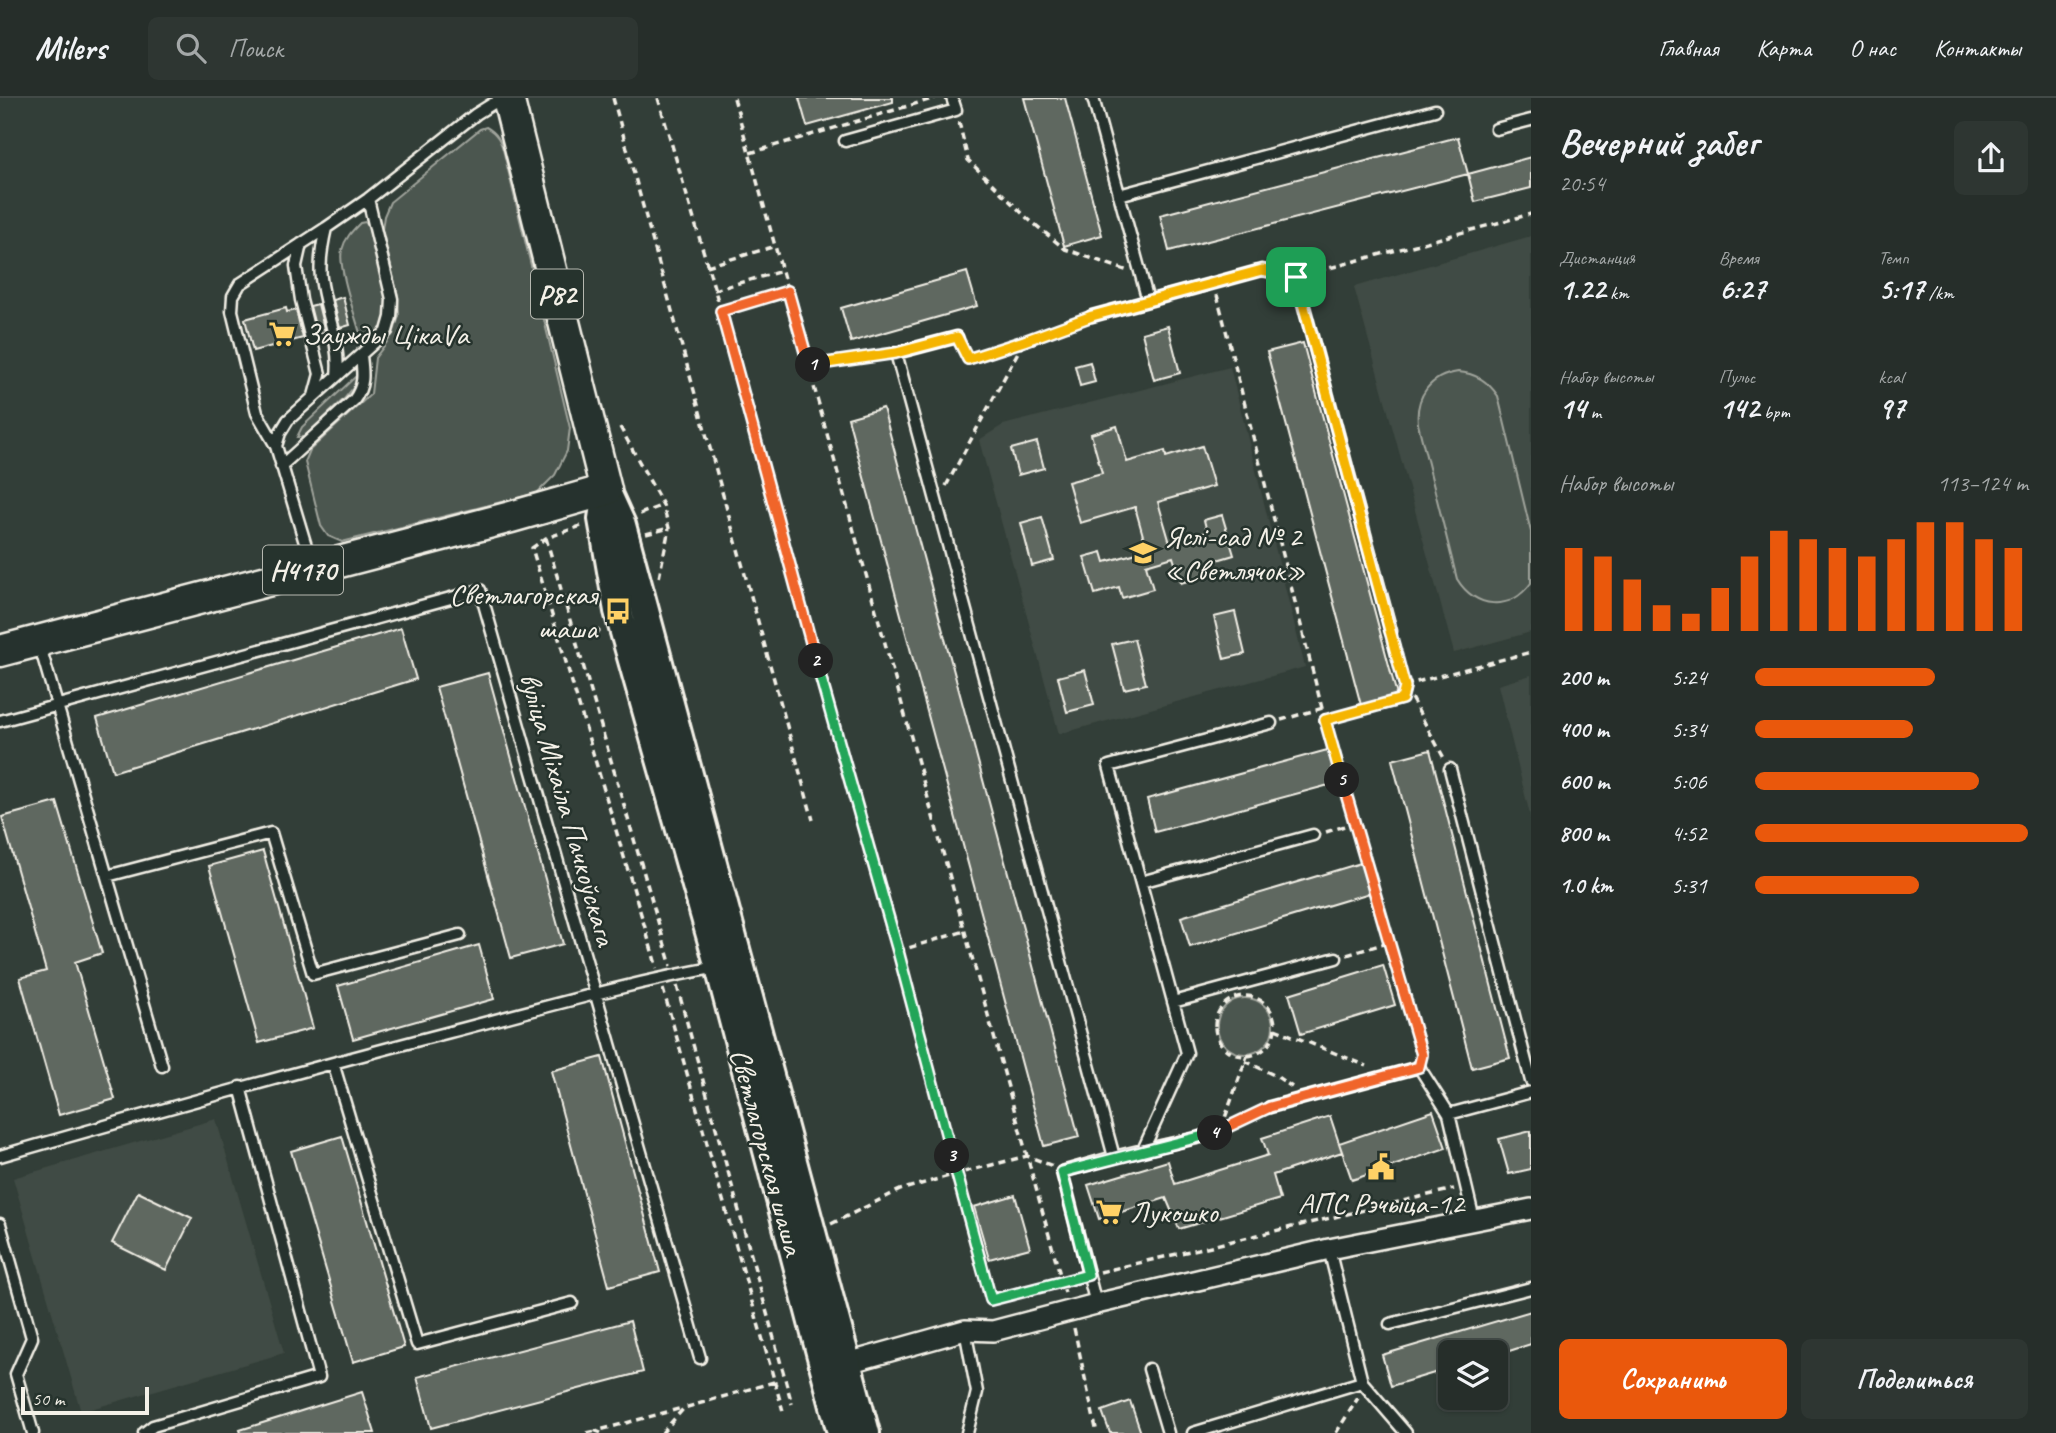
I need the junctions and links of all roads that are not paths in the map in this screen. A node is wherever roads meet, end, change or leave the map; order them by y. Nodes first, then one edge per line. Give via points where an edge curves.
1 (952, 98) edge
2 (1093, 98) edge
3 (508, 99) edge
4 (1435, 110) dead end
5 (1531, 120) edge
6 (1496, 129) dead end
7 (845, 141) dead end
8 (1119, 195) junction
9 (368, 199) junction
10 (326, 228) junction
11 (301, 244) junction
12 (1148, 301) junction
13 (1092, 316) road end
14 (957, 337) road end
15 (361, 356) junction
16 (337, 376) junction
17 (314, 396) junction
18 (276, 446) junction
19 (281, 466) junction
20 (606, 490) junction
21 (312, 567) junction
22 (1391, 631) road end
23 (38, 641) junction
24 (0, 651) edge
25 (57, 705) junction
26 (0, 722) edge
27 (1271, 723) road end
28 (1450, 769) road end
29 (1313, 835) road end
30 (107, 876) junction
31 (1140, 882) junction
32 (460, 935) dead end
33 (1336, 958) road end
34 (719, 967) junction
35 (595, 994) junction
36 (1173, 1002) junction
37 (333, 1062) junction
38 (162, 1066) dead end
39 (1531, 1081) edge
40 (240, 1087) junction
41 (1531, 1092) edge
42 (1270, 1107) road end
43 (1449, 1114) junction
44 (1210, 1135) road end
45 (1143, 1150) junction
46 (0, 1156) edge
47 (1114, 1157) junction
48 (1531, 1209) edge
49 (1474, 1220) junction
50 (0, 1224) edge
51 (1329, 1249) junction
52 (1531, 1289) edge
53 (572, 1303) dead end
54 (1096, 1304) junction
55 (1390, 1324) dead end
56 (965, 1331) junction
57 (700, 1359) dead end
58 (836, 1366) junction
59 (1149, 1369) dead end
60 (1363, 1385) junction
61 (33, 1433) edge
62 (144, 1433) edge
63 (841, 1433) edge
64 (866, 1433) edge
65 (967, 1433) edge
66 (1168, 1433) edge
67 (1193, 1433) edge
68 (1406, 1433) edge

1 - 7 lane via 956,110
2 - 8 lane
3 - 9 lane via 476,114
3 - 20 main road, Светлагорская шаша / Р82
4 - 8 lane
5 - 6 lane
8 - 12 lane
9 - 10 lane
9 - 15 lane via 392,299 387,331
10 - 11 lane
10 - 16 lane via 321,278 336,346
11 - 17 lane via 296,266 320,374
11 - 18 lane via 240,284 233,296 232,311 257,413
12 - 13 lane
12 - 22 lane via 1262,270 1296,277
14 - 47 lane via 896,353
15 - 16 lane
15 - 19 lane via 361,391
16 - 17 lane
17 - 18 lane via 288,420
18 - 19 lane
19 - 21 lane
20 - 21 main road, Н4170
20 - 34 main road, Светлагорская шаша / Р82 via 602,519 618,611
20 - 58 main road via 622,524
21 - 23 main road, Н4170
23 - 24 main road, Н4170
23 - 25 lane
25 - 26 lane, вуліца Міхаіла Пачкоўскага
25 - 30 lane
25 - 35 lane, вуліца Міхаіла Пачкоўскага via 480,590
27 - 31 lane via 1110,766
28 - 39 lane
29 - 31 lane
30 - 32 lane via 271,833 313,974
30 - 38 lane
31 - 36 lane
33 - 36 lane
34 - 35 lane
34 - 58 main road, Светлагорская шаша / Р82
35 - 37 lane
35 - 57 lane
36 - 45 lane via 1187,1053
37 - 40 lane
37 - 53 lane via 416,1344
40 - 46 lane
40 - 62 lane via 318,1377 153,1426
41 - 43 lane
42 - 43 lane via 1419,1067
43 - 49 lane
44 - 45 lane
45 - 47 lane
47 - 54 lane via 1062,1172
48 - 49 street
49 - 51 street
50 - 61 lane via 32,1338 16,1374
51 - 54 street
51 - 60 lane
52 - 55 lane
54 - 56 street via 993,1331
56 - 58 street
56 - 65 lane via 977,1392
58 - 63 main road, Светлагорская шаша / Р82
58 - 64 main road
59 - 66 lane
60 - 67 lane
60 - 68 lane

